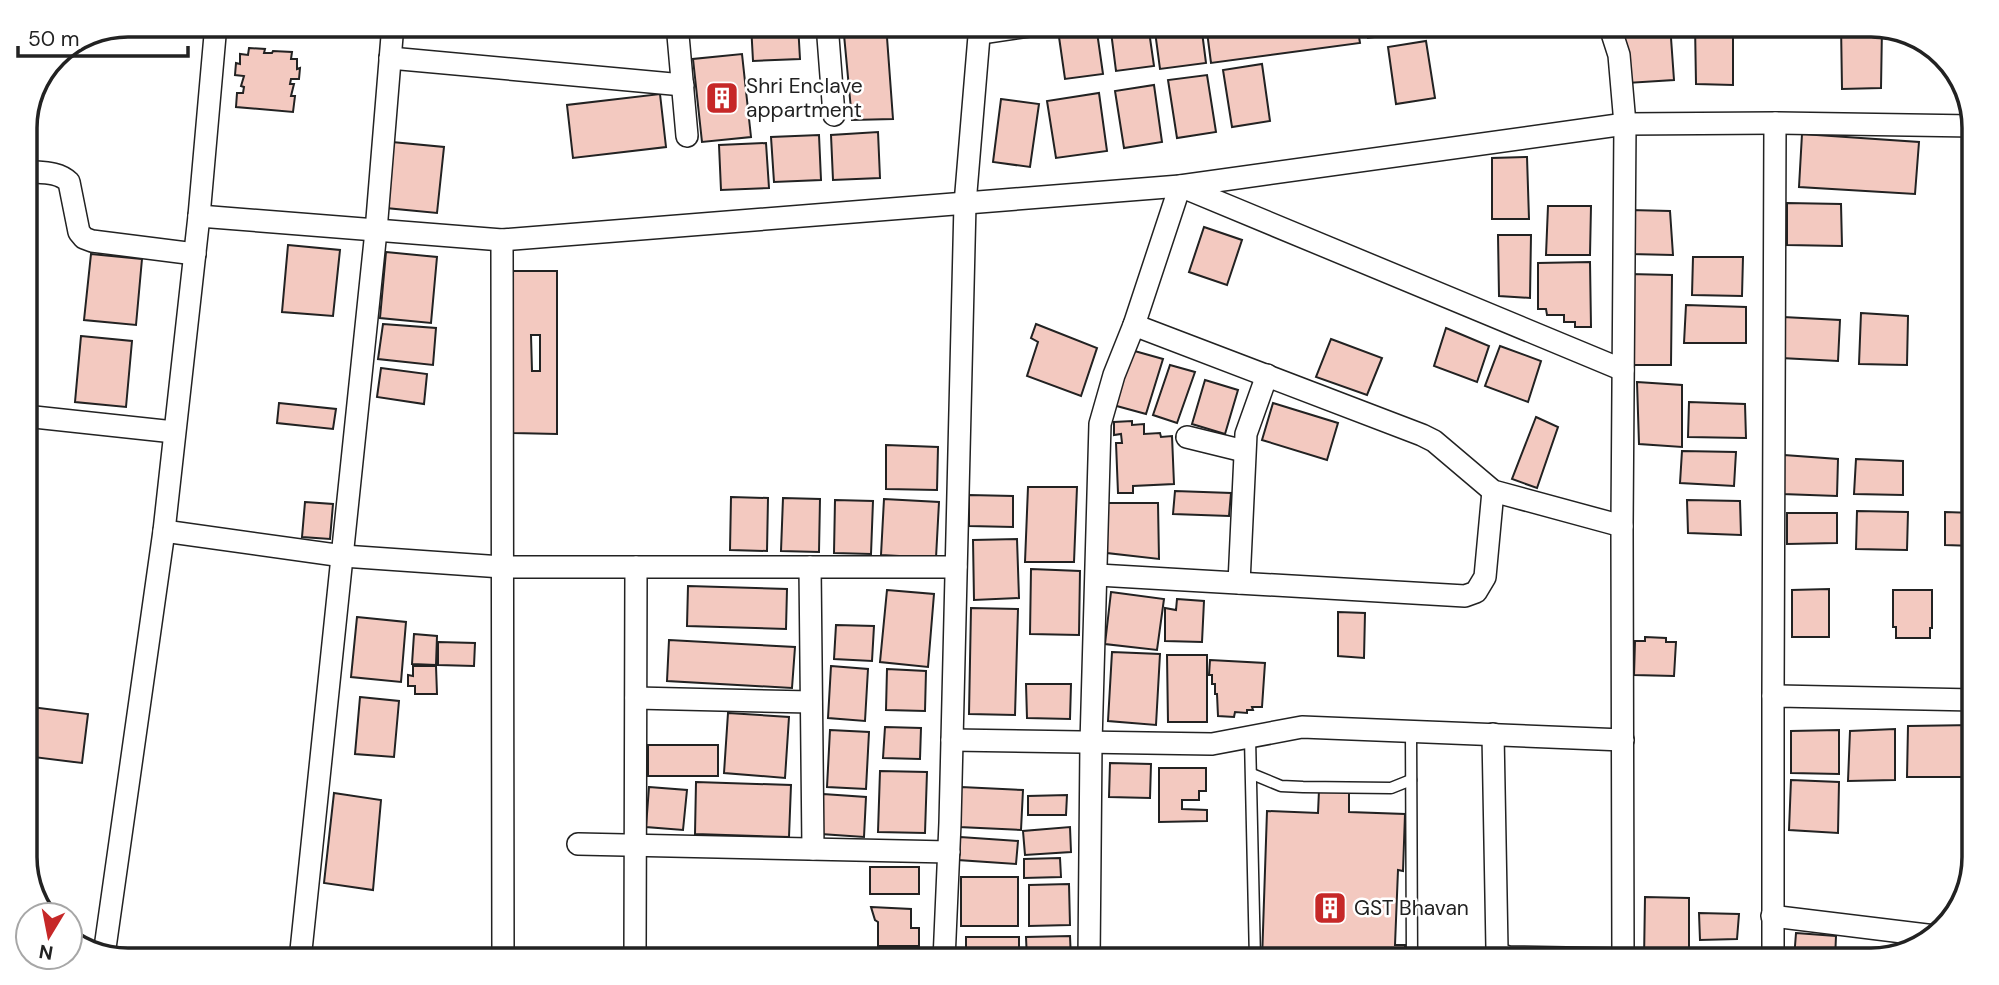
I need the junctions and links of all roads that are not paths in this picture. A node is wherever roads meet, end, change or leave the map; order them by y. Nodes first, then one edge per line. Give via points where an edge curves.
1 (215, 37) edge
2 (392, 37) edge
3 (678, 37) edge
4 (828, 37) edge
5 (980, 37) edge
6 (1613, 37) edge
7 (390, 58) junction
8 (683, 85) junction
9 (834, 115) dead end
10 (1775, 123) junction
11 (1625, 124) junction
12 (1962, 127) edge
13 (687, 136) dead end
14 (37, 172) edge
15 (1180, 186) junction
16 (965, 204) junction
17 (199, 216) junction
18 (376, 232) junction
19 (502, 240) junction
20 (195, 254) junction
21 (1134, 325) junction
22 (1623, 370) junction
23 (1266, 375) junction
24 (37, 417) edge
25 (174, 432) junction
26 (1187, 437) dead end
27 (1244, 451) junction
28 (1493, 491) junction
29 (1622, 526) junction
30 (164, 531) junction
31 (343, 556) junction
32 (636, 566) junction
33 (810, 566) junction
34 (502, 567) junction
35 (956, 567) junction
36 (1098, 575) junction
37 (1239, 583) junction
38 (1773, 696) junction
39 (636, 698) junction
40 (1962, 700) edge
41 (811, 702) junction
42 (1410, 731) junction
43 (1493, 734) junction
44 (1250, 738) junction
45 (952, 740) junction
46 (1623, 740) junction
47 (1091, 743) junction
48 (1252, 774) junction
49 (1411, 780) junction
50 (578, 844) dead end
51 (636, 845) junction
52 (813, 849) junction
53 (949, 852) junction
54 (1772, 916) junction
55 (1920, 934) edge
56 (105, 945) edge
57 (301, 948) edge
58 (503, 948) edge
59 (635, 948) edge
60 (945, 948) edge
61 (1089, 948) edge
62 (1255, 948) edge
63 (1412, 948) edge
64 (1497, 948) edge
65 (1623, 948) edge
66 (1773, 948) edge

1 - 17 street
2 - 7 street
3 - 8 street
4 - 9 street
5 - 16 street
6 - 11 street
7 - 8 street
7 - 18 street
8 - 13 street
10 - 11 street
10 - 12 street
10 - 38 street
11 - 15 street
11 - 22 street
14 - 20 street via 64,176 69,182 84,238
15 - 16 street
15 - 21 street
15 - 22 street
16 - 19 street
16 - 35 street
17 - 18 street
17 - 20 street
18 - 19 street
18 - 31 street
19 - 34 street
20 - 25 street
21 - 23 street
21 - 36 street via 1100,424
22 - 29 street
23 - 27 street
23 - 28 street via 1434,441
24 - 25 street
25 - 30 street
26 - 27 street
27 - 37 street
28 - 29 street
28 - 37 street via 1485,577 1476,592 1465,596
29 - 46 street
30 - 31 street
30 - 56 street
31 - 34 street
31 - 57 street
32 - 33 street
32 - 34 street
32 - 39 street
33 - 35 street
33 - 41 street
34 - 58 street
35 - 45 street
36 - 37 street
36 - 47 street
38 - 40 street
38 - 54 street
39 - 41 street
39 - 51 street
41 - 52 street
42 - 43 street
42 - 44 street via 1303,727
42 - 49 lane
43 - 46 street
43 - 64 street
44 - 47 street via 1212,744
44 - 48 lane
45 - 47 street
45 - 53 street
46 - 65 street
47 - 61 street
48 - 49 lane via 1281,786 1303,787 1391,788
48 - 62 lane
49 - 63 lane
50 - 51 street
51 - 52 street
51 - 59 street
52 - 53 street
53 - 60 street
54 - 55 street
54 - 66 street

